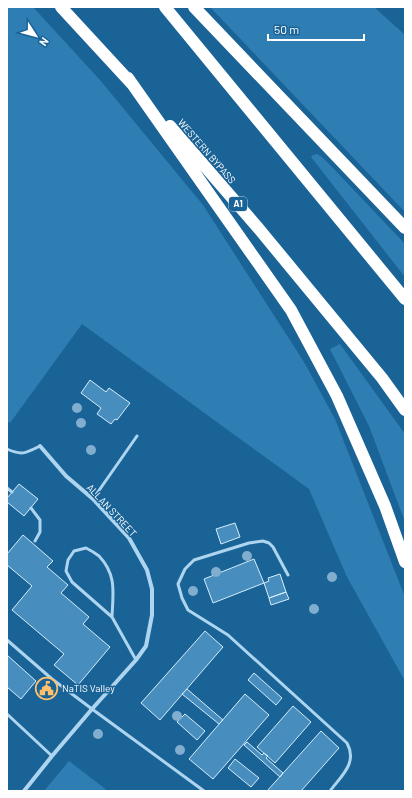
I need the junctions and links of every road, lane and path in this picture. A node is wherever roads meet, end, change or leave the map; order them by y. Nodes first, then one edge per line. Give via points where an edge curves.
1 (61, 7) edge
2 (165, 7) edge
3 (194, 7) edge
4 (128, 78) junction
5 (405, 228) edge
6 (405, 299) edge
7 (405, 410) edge
8 (137, 436) dead end
9 (40, 446) joint
10 (7, 449) edge
11 (7, 488) edge
12 (12, 492) dead end
13 (93, 499) junction
14 (31, 508) dead end
15 (35, 541) dead end
16 (405, 562) edge
17 (288, 575) dead end
18 (112, 617) junction
19 (7, 640) edge
20 (136, 660) junction
21 (92, 709) junction
22 (7, 714) edge
23 (52, 756) junction
24 (24, 791) edge
25 (204, 791) edge
26 (330, 791) edge

1 - 4 highway, WESTERN BYPASS / A1
2 - 6 highway
3 - 5 highway
4 - 7 highway, WESTERN BYPASS / A1 via 259,229 382,378
4 - 16 highway via 291,310 337,396 385,506
8 - 13 lane
9 - 10 lane via 29,452 18,453
9 - 13 street, ALLAN STREET via 66,476
11 - 12 lane
13 - 20 street, ALLAN STREET via 129,538 147,570 152,589 152,615 146,646
14 - 15 lane via 40,520 40,532
17 - 26 lane via 273,547 263,541 194,560 185,569 178,584 188,610 228,635 347,743 349,767
18 - 18 lane via 72,582 66,571 68,560 74,551 86,548 98,556 110,570 114,589
18 - 20 lane
19 - 21 lane
20 - 21 street, ALLAN STREET
21 - 23 street, ALLAN STREET
21 - 25 lane
22 - 23 lane
23 - 24 street, ALLAN STREET

